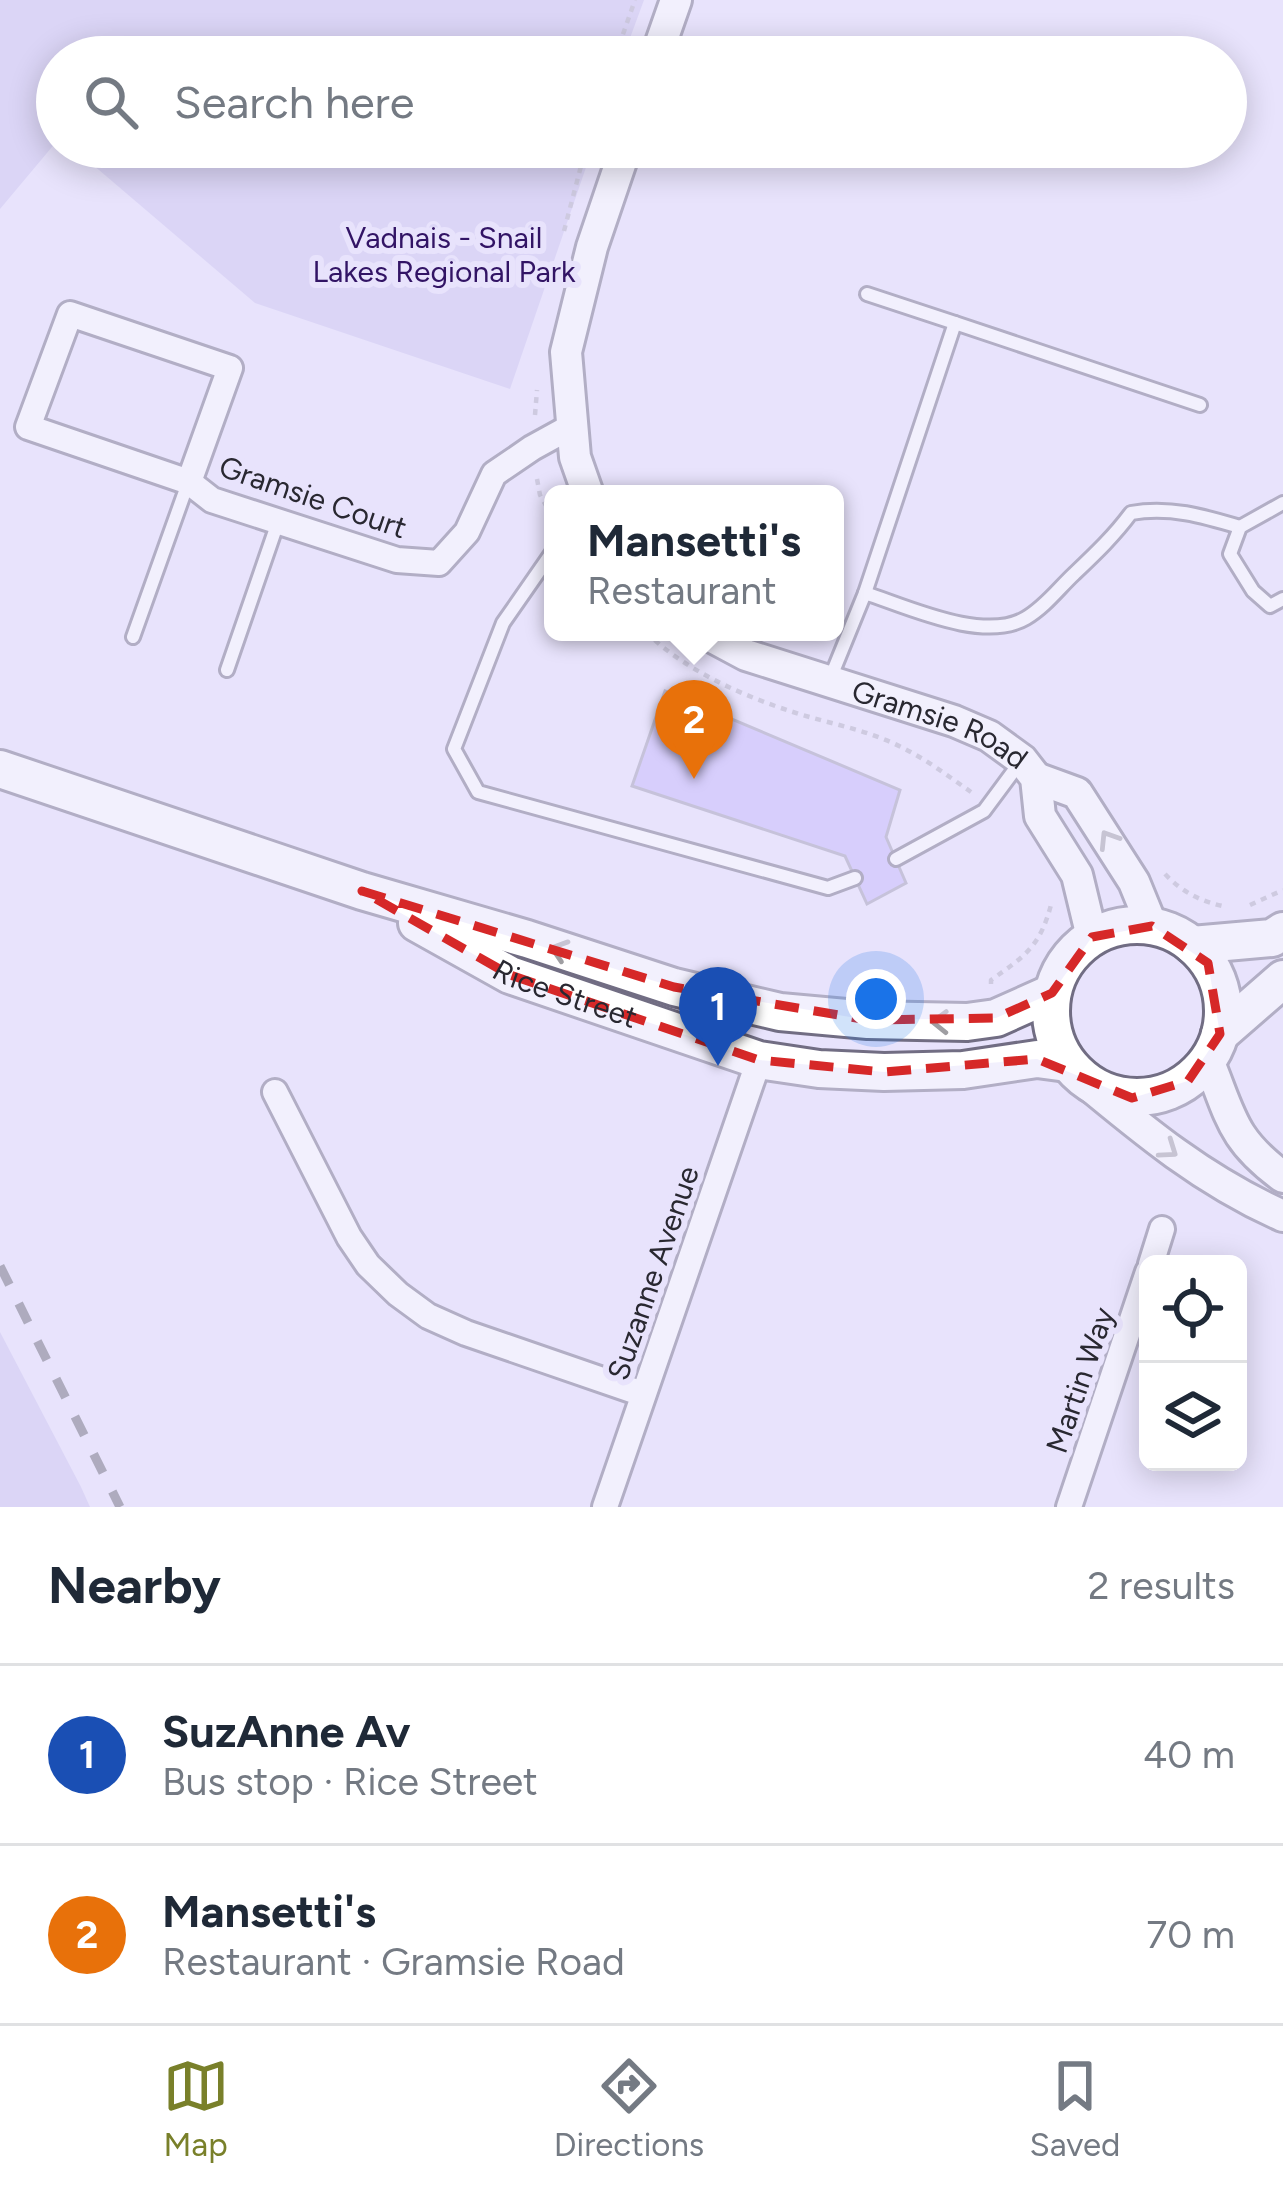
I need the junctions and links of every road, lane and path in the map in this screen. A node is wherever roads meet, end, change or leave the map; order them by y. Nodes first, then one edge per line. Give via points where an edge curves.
1 (635, 0) edge
2 (676, 0) edge
3 (622, 36) edge
4 (663, 36) edge
5 (619, 168) edge
6 (867, 294) dead end
7 (955, 323) junction
8 (1200, 405) dead end
9 (572, 426) junction
10 (189, 482) junction
11 (585, 485) edge
12 (1283, 503) edge
13 (278, 521) junction
14 (1240, 527) junction
15 (544, 564) edge
16 (865, 593) junction
17 (1283, 599) edge
18 (133, 637) dead end
19 (654, 641) edge
20 (720, 641) edge
21 (227, 670) dead end
22 (830, 680) junction
23 (0, 769) edge
24 (1029, 769) junction
25 (989, 805) junction
26 (896, 859) dead end
27 (1160, 869) dead end
28 (855, 878) dead end
29 (1056, 886) dead end
30 (1283, 890) edge
31 (362, 891) junction
32 (1247, 906) dead end
33 (1235, 908) dead end
34 (1152, 926) junction
35 (1283, 931) edge
36 (1092, 937) junction
37 (1192, 945) junction
38 (1283, 979) edge
39 (991, 980) dead end
40 (1052, 994) junction
41 (1214, 1047) junction
42 (759, 1060) junction
43 (1073, 1070) junction
44 (275, 1092) dead end
45 (1283, 1177) edge
46 (1283, 1216) edge
47 (1162, 1229) dead end
48 (1153, 1255) edge
49 (1139, 1298) edge
50 (643, 1394) junction
51 (605, 1507) edge
52 (1069, 1507) edge

1 - 3 path
2 - 4 street
5 - 9 street via 566,352
6 - 7 lane
7 - 8 lane
7 - 16 lane
9 - 11 street
9 - 13 street, Gramsie Court via 494,474 467,532 439,563 398,560
10 - 10 street, Gramsie Court via 28,427 70,314 230,368
10 - 13 street, Gramsie Court via 212,500
10 - 18 lane
12 - 14 lane
13 - 21 lane
14 - 16 lane via 1156,508 1131,513 1052,596 1002,626 962,624
14 - 17 lane via 1230,554 1270,607
15 - 28 lane via 502,623 454,749 478,792 828,888
16 - 22 lane
19 - 25 path via 710,677 789,711 885,739
20 - 22 street, Gramsie Road
22 - 24 street, Gramsie Road via 989,736
23 - 31 main road, Rice Street
24 - 25 lane
34 -> 24 street, Gramsie Road via 1134,882 1077,794
24 - 36 street, Gramsie Road via 1040,816 1077,875
25 - 26 lane
27 - 33 path via 1201,902
29 - 39 path via 1027,955
30 - 32 path
40 -> 31 main road, Rice Street via 967,1022 780,1012
31 - 42 main road, Rice Street via 510,975
34 - 36 main road
34 - 37 main road
35 - 37 main road
36 - 40 main road via 1060,971
37 - 41 main road via 1219,985
38 - 41 main road
40 - 43 main road via 1051,1022
41 - 43 main road via 1188,1081 1162,1094 1103,1092
41 - 45 street via 1234,1129
42 - 43 main road, Rice Street via 884,1072 1037,1059
42 - 50 street, Suzanne Avenue
43 -> 46 street via 1152,1139
44 - 50 street via 349,1237 398,1294 466,1333
47 - 48 street, Martin Way
49 - 52 street, Martin Way
50 - 51 street, Suzanne Avenue

